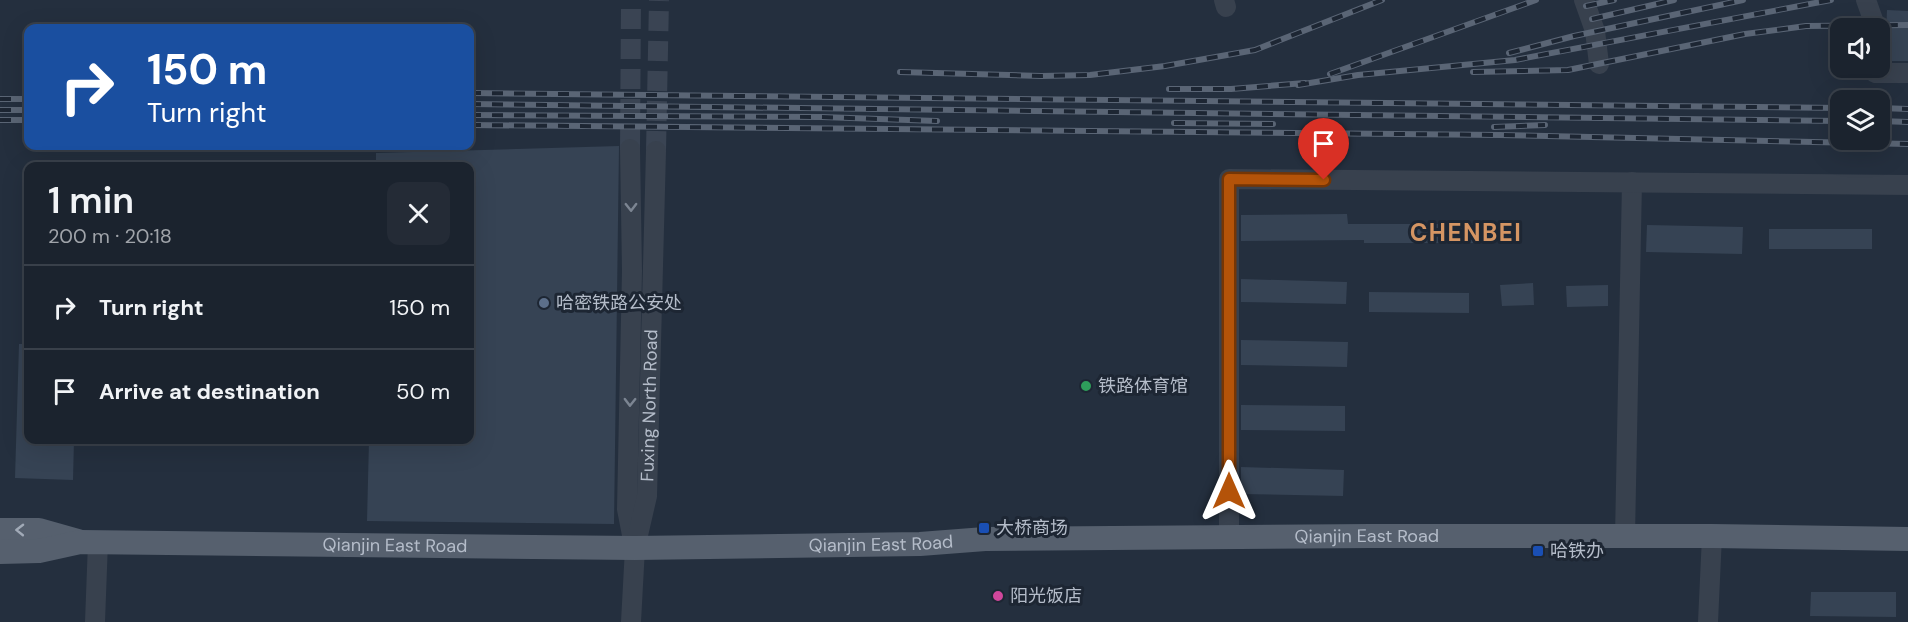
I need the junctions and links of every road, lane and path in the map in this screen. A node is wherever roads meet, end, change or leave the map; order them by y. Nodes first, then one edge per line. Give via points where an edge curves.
1 (1584, 0) edge
2 (1866, 0) edge
3 (1872, 18) edge
4 (1599, 64) dead end
5 (1890, 73) edge
6 (1908, 73) edge
7 (630, 149) tunnel mouth
8 (656, 151) tunnel mouth
9 (1632, 182) junction
10 (1908, 185) edge
11 (0, 530) edge
12 (1624, 536) junction
13 (1712, 536) junction
14 (1229, 539) junction
15 (1908, 539) edge
16 (89, 542) junction
17 (635, 548) junction
18 (0, 552) edge
19 (95, 622) edge
20 (631, 622) edge
21 (1708, 622) edge

1 - 4 street via 1595,31
2 - 3 street
5 - 6 street
7 -> 17 street via 632,271 627,509
8 - 17 street, Fuxing North Road via 647,496
9 - 10 street
9 - 12 street
9 - 14 street via 1229,179
16 -> 11 main road via 39,530
12 - 13 main road, Qianjin East Road
12 - 14 main road, Qianjin East Road
13 - 15 main road, Qianjin East Road
13 - 21 street
14 - 17 main road, Qianjin East Road via 986,539 920,544
16 - 17 main road, Qianjin East Road
16 - 18 main road, Qianjin East Road via 39,551
16 - 19 street
17 - 20 street, Fuxing North Road

